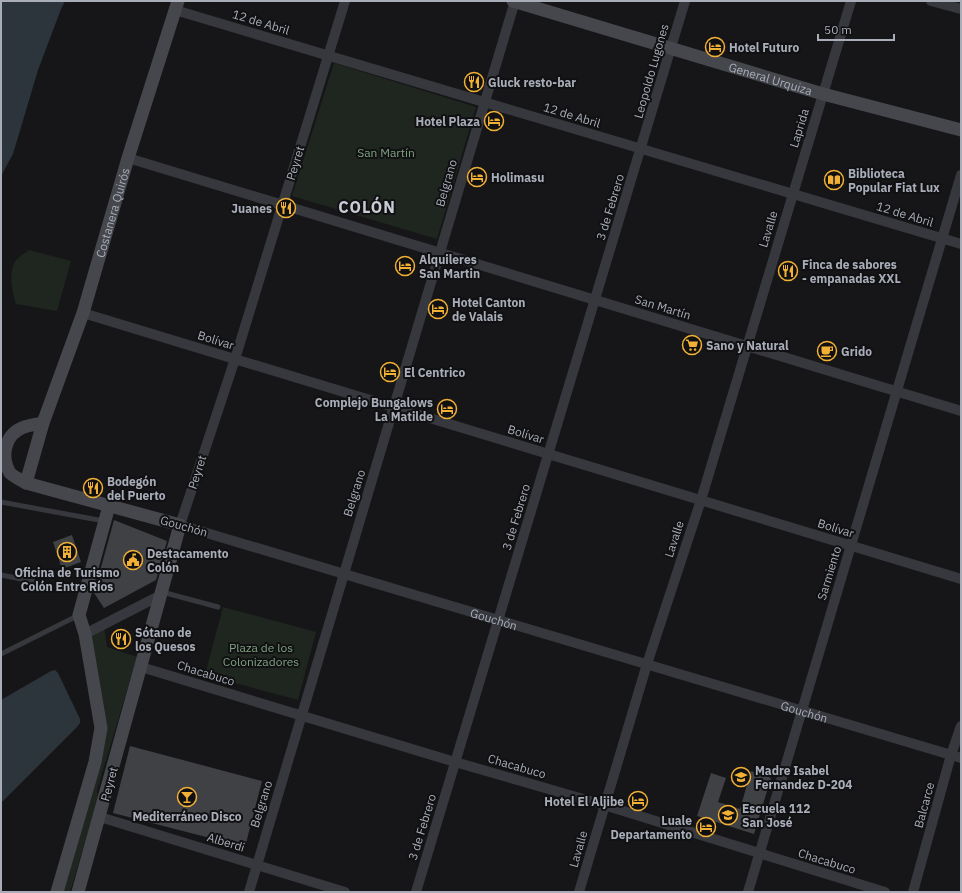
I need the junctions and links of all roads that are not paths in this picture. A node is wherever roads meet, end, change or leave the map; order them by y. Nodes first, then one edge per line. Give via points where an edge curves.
1 (345, 1) edge
2 (514, 1) edge
3 (685, 1) edge
4 (851, 1) edge
5 (931, 1) edge
6 (177, 6) edge
7 (961, 9) edge
8 (671, 49) junction
9 (328, 56) junction
10 (823, 94) junction
11 (484, 102) junction
12 (961, 130) edge
13 (641, 149) junction
14 (128, 158) junction
15 (961, 175) edge
16 (792, 194) junction
17 (283, 205) junction
18 (942, 238) junction
19 (961, 244) edge
20 (439, 253) junction
21 (596, 300) junction
22 (83, 313) junction
23 (747, 346) junction
24 (235, 359) junction
25 (897, 391) junction
26 (394, 407) junction
27 (961, 411) edge
28 (43, 423) junction
29 (549, 454) junction
30 (26, 483) junction
31 (701, 500) junction
32 (1, 502) edge
33 (109, 506) junction
34 (104, 521) junction
35 (180, 525) junction
36 (851, 546) junction
37 (344, 574) junction
38 (1, 575) edge
39 (961, 580) edge
40 (37, 582) dead end
41 (161, 593) junction
42 (218, 607) dead end
43 (79, 615) junction
44 (498, 620) junction
45 (85, 634) junction
46 (1, 654) edge
47 (647, 664) junction
48 (141, 667) junction
49 (802, 711) junction
50 (302, 715) junction
51 (961, 726) edge
52 (956, 756) edge
53 (455, 762) junction
54 (604, 805) junction
55 (100, 816) junction
56 (759, 854) junction
57 (257, 865) junction
58 (57, 892) edge
59 (78, 892) edge
60 (249, 892) edge
61 (345, 892) edge
62 (416, 892) edge
63 (579, 892) edge
64 (748, 892) edge
65 (884, 892) edge
66 (913, 892) edge

1 - 9 street, Peyret
2 - 8 main road, General Urquiza
2 - 11 street, Belgrano
3 - 8 street, Leopoldo Lugones
4 - 10 street, Laprida
5 - 7 street
6 - 9 street, 12 de Abril
6 - 14 main road, Costanera Quirós
8 - 10 main road, General Urquiza
8 - 13 street, Leopoldo Lugones
9 - 11 street, 12 de Abril
9 - 17 street, Peyret
10 - 12 main road, General Urquiza
10 - 16 street, Laprida
11 - 13 street, 12 de Abril
11 - 20 street, Belgrano
13 - 16 street, 12 de Abril
13 - 21 street, 3 de Febrero
14 - 17 street, San Martín
14 - 22 main road, Costanera Quirós
15 - 18 street, Sarmiento
16 - 18 street, 12 de Abril
16 - 23 street, Lavalle
17 - 20 street, San Martín
17 - 24 street, Peyret
18 - 19 street, 12 de Abril
18 - 25 street, Sarmiento
20 - 21 street, San Martín
20 - 26 street, Belgrano
21 - 23 street, San Martín
21 - 29 street, 3 de Febrero
22 - 24 street, Bolívar
22 - 28 main road, Costanera Quirós
23 - 25 street, San Martín
23 - 31 street, Lavalle
24 - 26 street, Bolívar
24 - 35 street, Peyret
25 - 27 street, San Martín
25 - 36 street, Sarmiento
26 - 29 street, Bolívar
26 - 37 street, Belgrano
28 - 30 main road, Costanera Quirós
28 - 30 main road via 24,427 8,437 3,450 6,466 11,474
29 - 31 street, Bolívar
29 - 44 street, 3 de Febrero
30 - 33 main road, Gouchón
31 - 36 street, Bolívar
31 - 47 street, Lavalle
32 - 34 lane
33 - 34 main road
33 - 35 main road, Gouchón
34 - 43 main road
35 - 37 street, Gouchón
35 - 41 main road, Peyret
36 - 39 street, Bolívar
36 - 49 street, Sarmiento
37 - 44 street, Gouchón
37 - 50 street, Belgrano
38 - 40 lane
41 - 42 lane
41 - 45 street
41 - 48 main road, Peyret
43 - 45 main road, Peyret
43 - 46 lane
44 - 47 street, Gouchón
44 - 53 street, 3 de Febrero
45 - 58 main road, Peyret via 101,728 95,762
47 - 49 street, Gouchón
47 - 54 street, Lavalle
48 - 50 street, Chacabuco
48 - 55 main road, Peyret
49 - 52 street, Gouchón
49 - 56 street, Sarmiento
50 - 53 street, Chacabuco
50 - 57 street, Belgrano
51 - 52 street, Balcarce
52 - 66 street, Balcarce
53 - 54 street, Chacabuco
53 - 62 street, 3 de Febrero
54 - 56 street, Chacabuco
54 - 63 street, Lavalle
55 - 57 street, Alberdi
55 - 59 main road, Peyret
56 - 64 street, Sarmiento
56 - 65 street, Chacabuco
57 - 60 street, Belgrano
57 - 61 street, Alberdi

